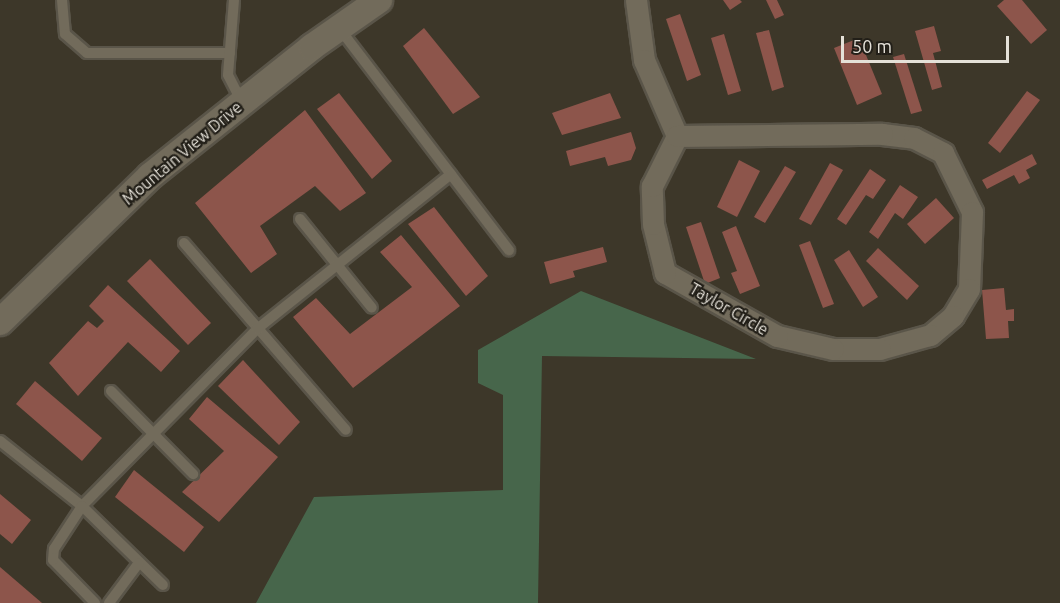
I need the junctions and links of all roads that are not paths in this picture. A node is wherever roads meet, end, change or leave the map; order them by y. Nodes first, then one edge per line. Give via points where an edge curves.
1 (62, 0) edge
2 (234, 0) edge
3 (379, 0) edge
4 (636, 0) edge
5 (339, 28) junction
6 (230, 53) junction
7 (242, 102) junction
8 (677, 136) junction
9 (451, 174) junction
10 (300, 219) dead end
11 (184, 243) dead end
12 (509, 250) dead end
13 (337, 266) junction
14 (372, 308) dead end
15 (0, 322) edge
16 (257, 329) junction
17 (111, 391) dead end
18 (346, 430) dead end
19 (152, 433) junction
20 (0, 441) edge
21 (193, 474) dead end
22 (82, 507) junction
23 (138, 564) junction
24 (163, 585) dead end
25 (95, 603) edge
26 (108, 603) edge

1 - 6 lane via 65,34 87,53
2 - 6 lane
3 - 5 street, Mountain View Drive
4 - 8 street via 644,60
5 - 7 street, Mountain View Drive
5 - 9 lane
6 - 7 lane via 228,75
7 - 15 street, Mountain View Drive via 150,176
8 - 8 street, Taylor Circle via 882,134 931,145 943,153 972,212 969,289 953,316 930,335 880,349 833,349 777,336 665,273 653,224 652,186
9 - 12 lane
9 - 13 lane
10 - 13 lane
11 - 16 lane
13 - 14 lane
13 - 16 lane
16 - 18 lane
16 - 19 lane
17 - 19 lane
19 - 21 lane
19 - 22 lane
20 - 22 lane
22 - 23 lane
22 - 25 lane via 54,549 52,560
23 - 24 lane
23 - 26 lane

